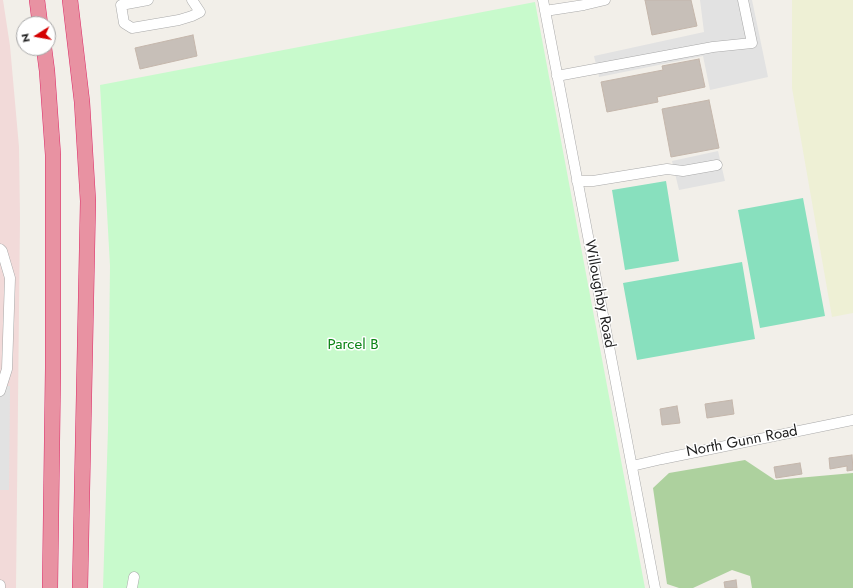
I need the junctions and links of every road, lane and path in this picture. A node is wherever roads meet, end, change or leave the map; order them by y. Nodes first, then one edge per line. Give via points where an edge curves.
1 (37, 0) edge
2 (70, 0) edge
3 (148, 0) edge
4 (192, 0) edge
5 (542, 0) edge
6 (605, 0) edge
7 (743, 0) edge
8 (120, 2) edge
9 (545, 11) junction
10 (39, 16) edge
11 (45, 56) edge
12 (557, 76) junction
13 (717, 165) dead end
14 (577, 182) junction
15 (0, 249) edge
16 (0, 391) edge
17 (853, 420) edge
18 (632, 466) junction
19 (134, 578) dead end
20 (50, 588) edge
21 (80, 588) edge
22 (132, 588) edge
23 (655, 588) edge

1 - 10 highway
2 - 21 highway via 82,102 88,201
3 - 8 street
4 - 8 street via 200,12 179,20 132,28 124,23
5 - 9 street, Willoughby Road
6 - 9 street
7 - 12 street via 752,42
9 - 12 street, Willoughby Road
11 - 20 highway via 53,155
12 - 14 street, Willoughby Road
13 - 14 street via 683,171 667,169
14 - 18 street, Willoughby Road
15 - 16 street via 10,278 7,370
17 - 18 street, North Gunn Road
18 - 23 street, Willoughby Road
19 - 22 street

